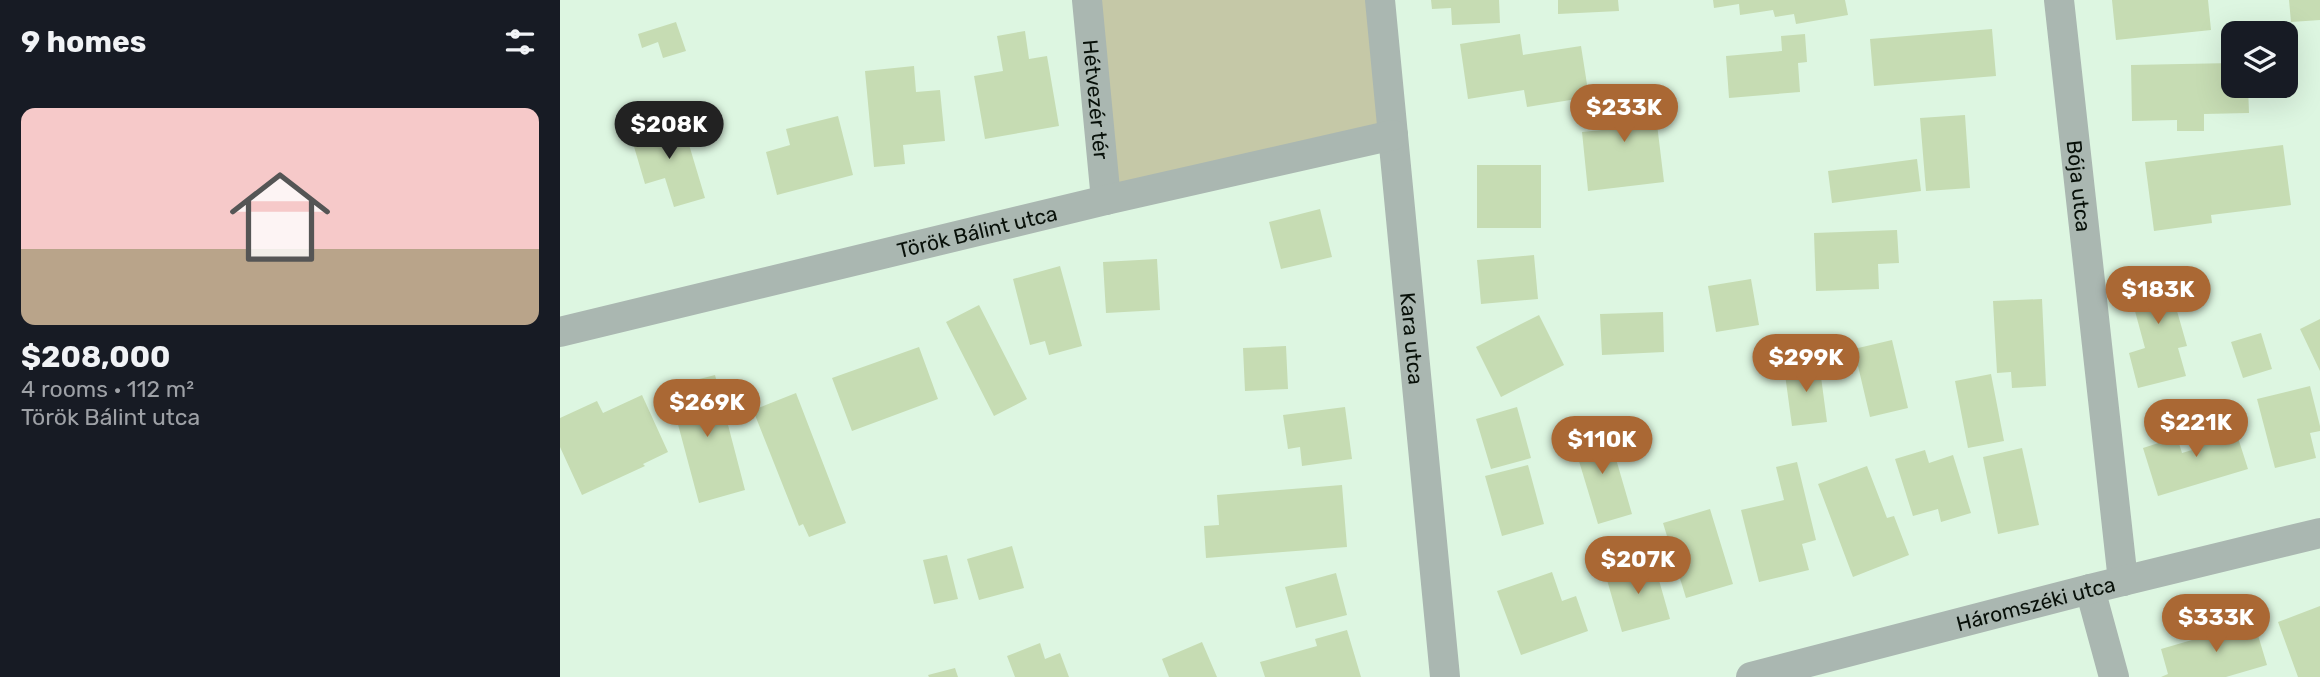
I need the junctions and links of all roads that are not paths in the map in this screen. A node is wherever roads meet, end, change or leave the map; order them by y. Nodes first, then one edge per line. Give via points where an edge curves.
1 (1087, 0) edge
2 (1380, 0) edge
3 (2059, 0) edge
4 (1393, 135) junction
5 (1106, 200) junction
6 (560, 332) edge
7 (2320, 533) edge
8 (2123, 581) junction
9 (2090, 589) junction
10 (1445, 677) edge
11 (1751, 677) edge
12 (2114, 677) edge

1 - 5 street, Hétvezér tér
2 - 4 street, Kara utca
3 - 8 street, Bója utca
4 - 5 street, Török Bálint utca
4 - 10 street, Kara utca
5 - 6 street, Török Bálint utca
7 - 8 street, Háromszéki utca
8 - 9 street, Háromszéki utca
9 - 11 street, Háromszéki utca
9 - 12 street

